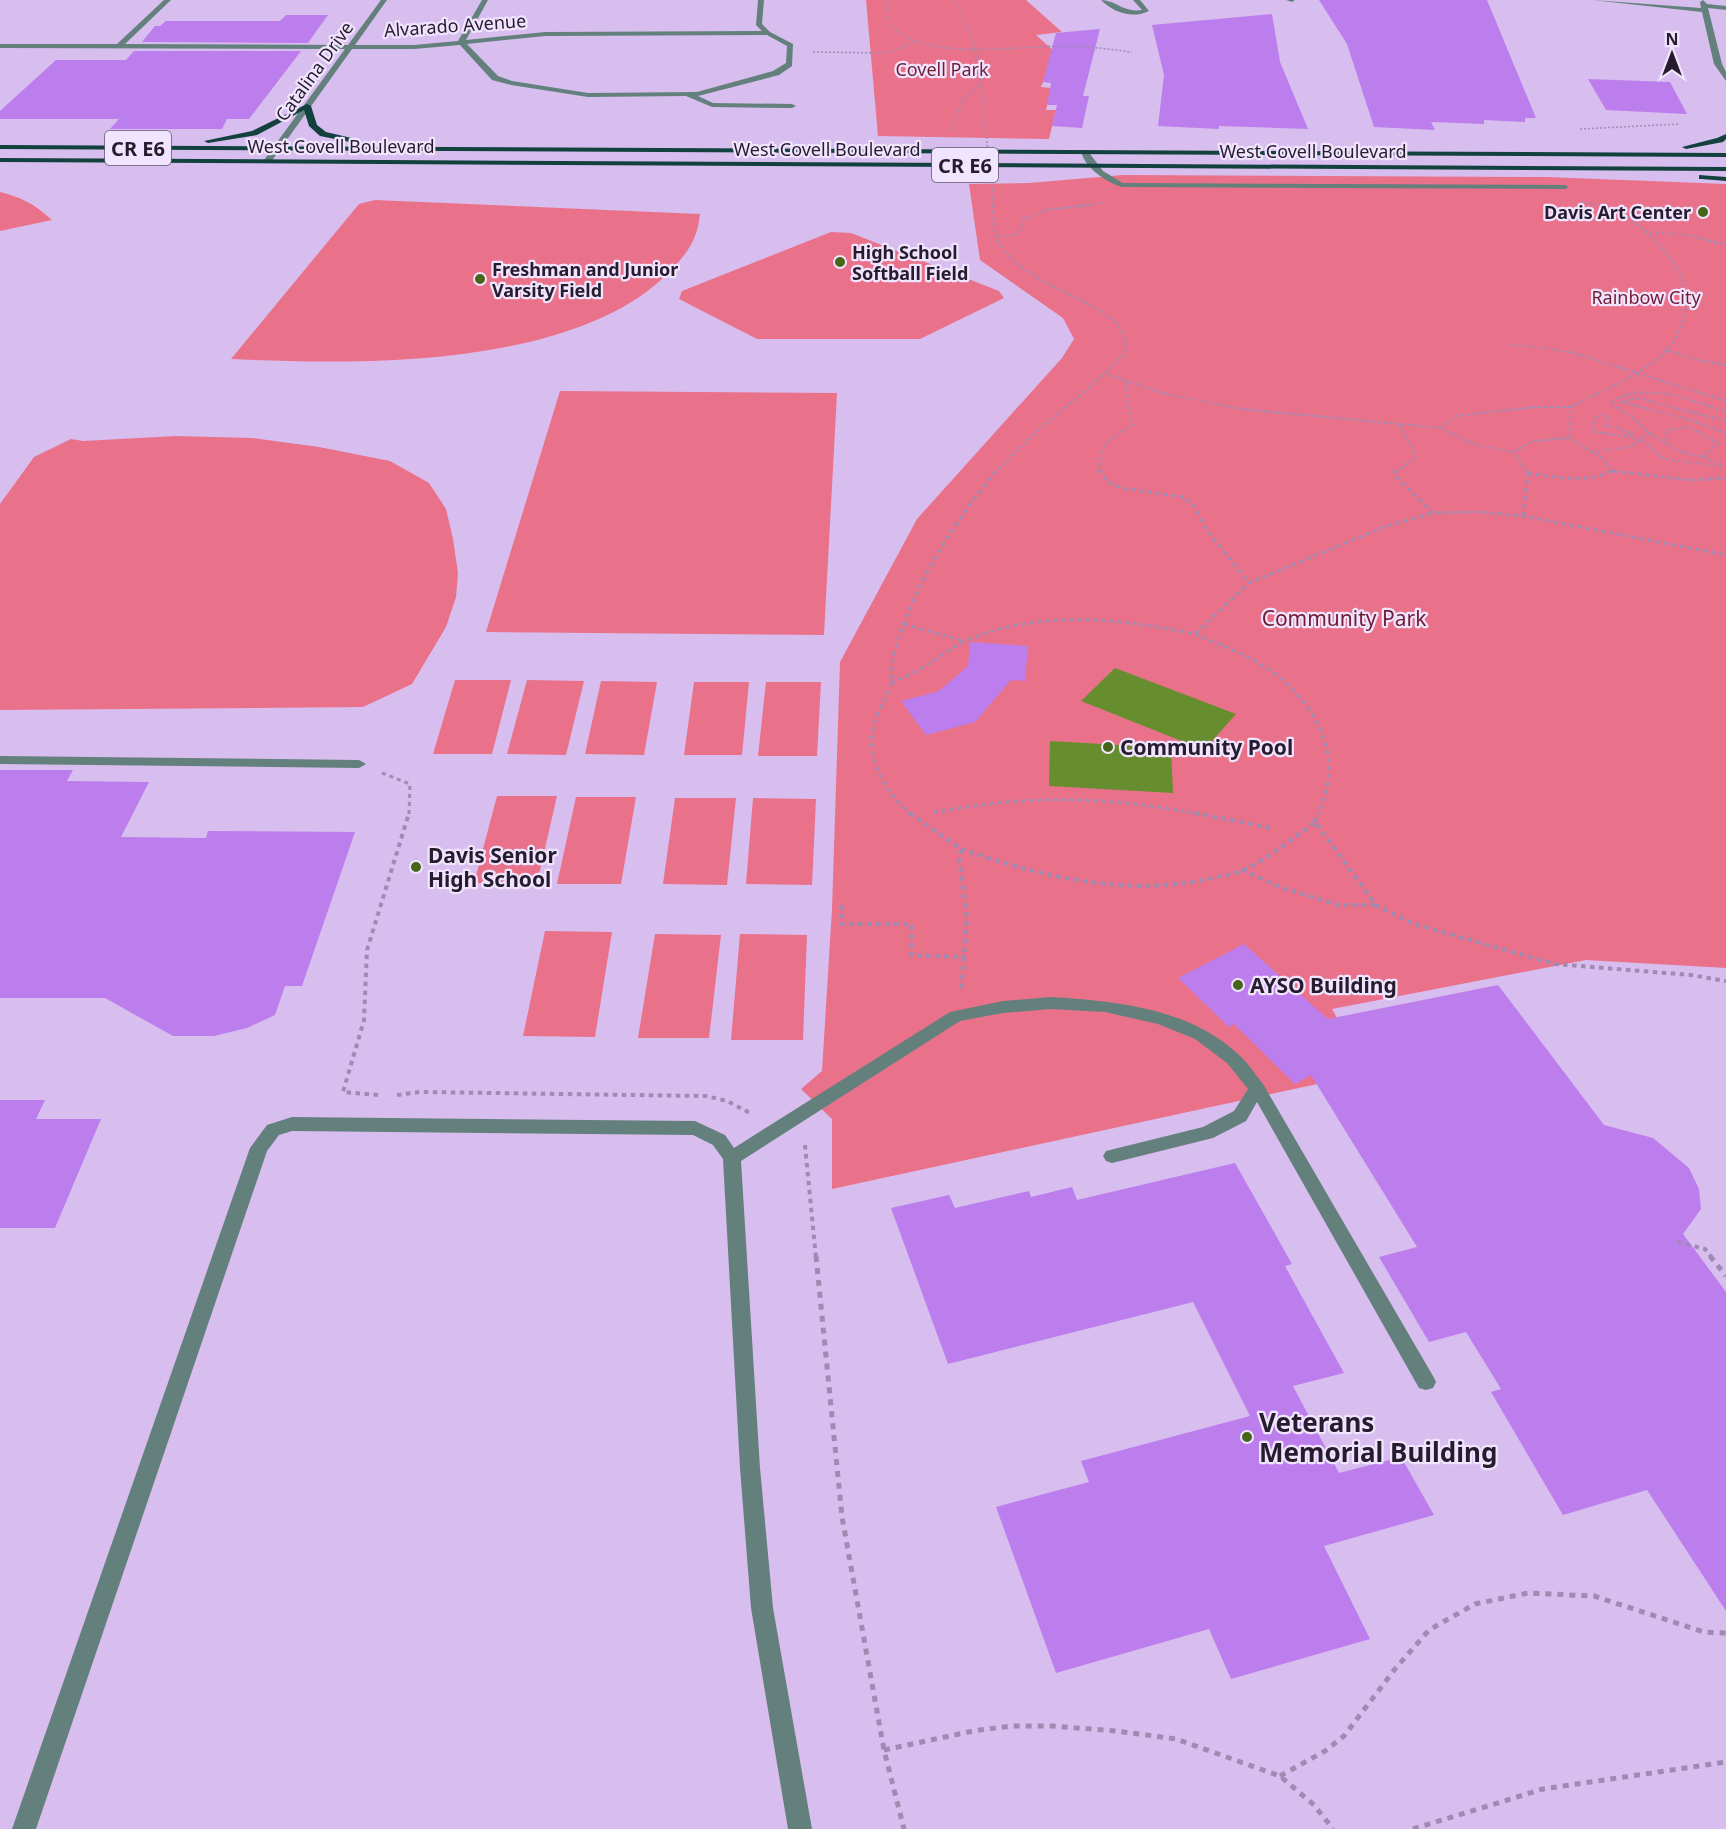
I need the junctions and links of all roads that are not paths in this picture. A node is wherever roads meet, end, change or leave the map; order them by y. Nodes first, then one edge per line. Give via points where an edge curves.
1 (168, 0) edge
2 (384, 0) edge
3 (485, 0) edge
4 (761, 0) edge
5 (1104, 0) edge
6 (1136, 0) edge
7 (1595, 0) edge
8 (1704, 5) edge
9 (1726, 8) edge
10 (768, 33) junction
11 (461, 42) junction
12 (120, 45) junction
13 (0, 46) edge
14 (351, 46) junction
15 (1724, 71) edge
16 (1726, 79) edge
17 (689, 95) junction
18 (308, 106) junction
19 (792, 106) dead end
20 (1726, 136) edge
21 (0, 147) edge
22 (128, 148) junction
23 (277, 149) junction
24 (443, 149) junction
25 (1084, 152) junction
26 (1594, 154) junction
27 (1726, 155) edge
28 (0, 160) edge
29 (268, 160) junction
30 (1092, 165) junction
31 (1597, 168) junction
32 (1726, 168) edge
33 (1726, 179) edge
34 (1565, 187) dead end
35 (0, 760) edge
36 (359, 764) road end
37 (1257, 1088) junction
38 (1112, 1156) dead end
39 (732, 1158) junction
40 (1426, 1382) dead end
41 (24, 1829) edge
42 (800, 1829) edge

1 - 12 street
2 - 14 street, Catalina Drive
3 - 11 street
4 - 10 street via 759,26
5 - 6 street via 1125,13 1146,11
7 - 8 street
8 - 9 street
8 - 15 street via 1712,44
10 - 11 street, Alvarado Avenue via 579,33
10 - 17 street via 792,45 789,64 776,73
11 - 14 street, Alvarado Avenue via 414,47
11 - 17 street via 495,78 512,83 588,95
12 - 13 street, Alvarado Avenue
12 - 14 street, Alvarado Avenue
14 - 18 street, Catalina Drive
15 - 16 street
17 - 19 street via 712,105
18 - 22 main road via 248,134
18 - 23 street, Catalina Drive
18 - 24 main road via 313,126 328,136
20 - 26 main road via 1684,147
21 - 22 main road, West Covell Boulevard / CR E6
22 - 23 main road, West Covell Boulevard / CR E6
23 - 24 main road, West Covell Boulevard / CR E6
23 - 29 street, Catalina Drive
24 - 25 main road, West Covell Boulevard / CR E6
25 - 26 main road, West Covell Boulevard / CR E6
25 - 30 street
26 - 27 main road, West Covell Boulevard / CR E6
28 - 29 main road, West Covell Boulevard / CR E6
29 - 30 main road, West Covell Boulevard / CR E6
30 - 31 main road, West Covell Boulevard / CR E6
30 - 34 street via 1105,178 1122,185
31 - 32 main road, West Covell Boulevard / CR E6
31 - 33 main road
35 - 36 street
37 - 38 street via 1240,1116 1207,1133
37 - 39 street via 1233,1059 1201,1035 1161,1019 1105,1006 1051,1003 1003,1007 956,1017
37 - 40 street
39 - 41 street via 719,1140 695,1128 292,1124 273,1130 259,1148
39 - 42 street via 762,1608

